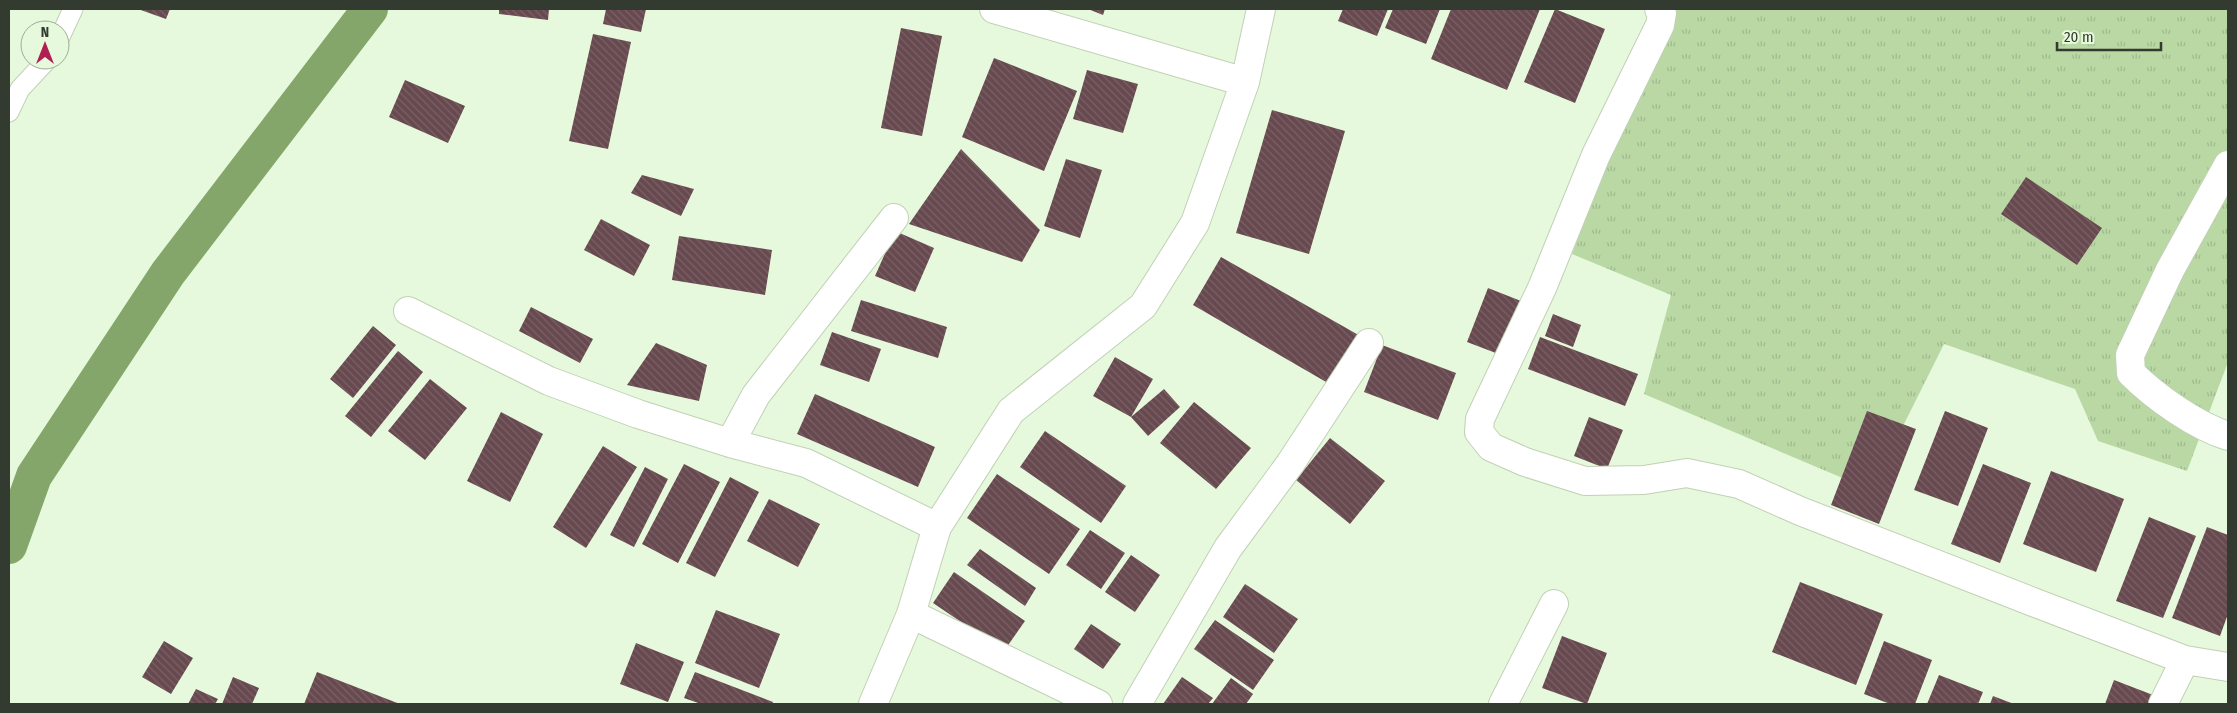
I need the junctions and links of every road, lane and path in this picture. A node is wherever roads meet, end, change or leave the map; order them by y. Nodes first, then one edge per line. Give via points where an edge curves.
1 (994, 9) edge
2 (1261, 9) edge
3 (1659, 9) edge
4 (38, 70) edge
5 (1245, 82) junction
6 (9, 112) edge
7 (2228, 165) edge
8 (894, 218) dead end
9 (408, 312) dead end
10 (1368, 343) dead end
11 (2228, 436) edge
12 (730, 443) junction
13 (937, 527) junction
14 (1554, 604) dead end
15 (911, 614) junction
16 (2186, 660) junction
17 (2228, 667) edge
18 (873, 704) edge
19 (1098, 704) edge
20 (1137, 704) edge
21 (1503, 704) edge
22 (2163, 704) edge

1 - 5 street
2 - 5 street
3 - 16 street via 1662,13 1660,25 1596,155 1542,288 1480,419 1479,432 1490,447 1585,481 1644,480 1687,473 1739,484 1800,511
4 - 6 lane via 20,89
5 - 13 street via 1195,223 1143,306 1011,411
7 - 11 street via 2170,270 2130,355 2131,373 2142,384 2209,430
8 - 12 street via 756,395
9 - 12 street via 549,381
10 - 20 street via 1290,464 1228,548
12 - 13 street via 806,463
13 - 15 street
14 - 21 street
15 - 18 street
15 - 19 street
16 - 17 street
16 - 22 street

